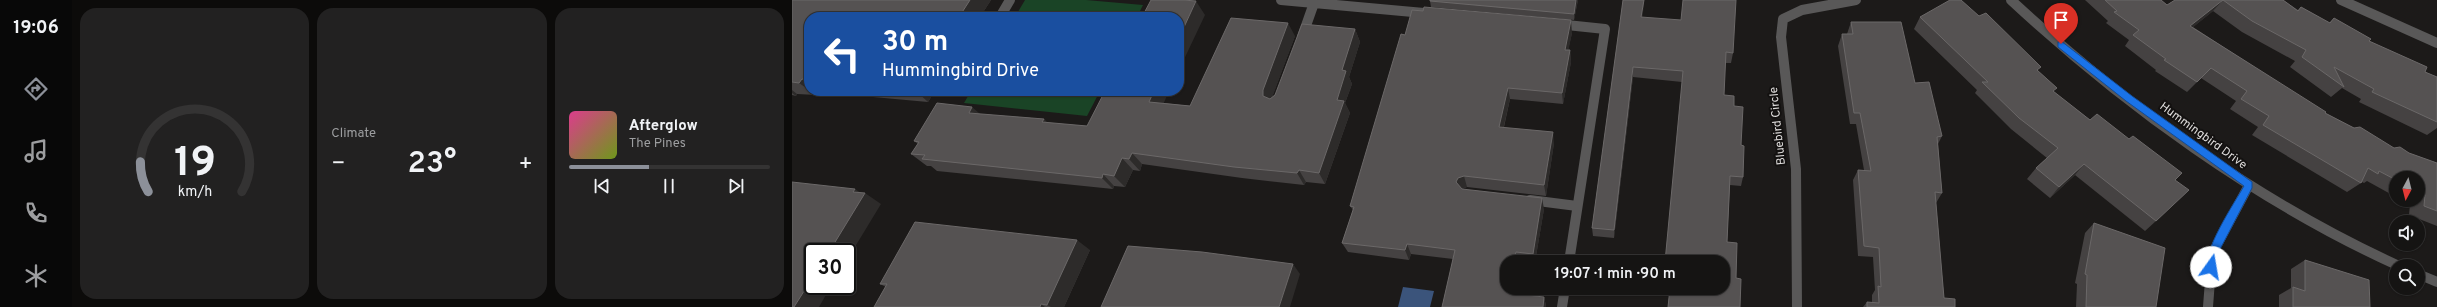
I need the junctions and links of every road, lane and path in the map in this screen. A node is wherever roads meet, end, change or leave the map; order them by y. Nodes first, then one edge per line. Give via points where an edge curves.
1 (1010, 0) edge
2 (1281, 0) edge
3 (1856, 0) edge
4 (2011, 0) edge
5 (2341, 0) edge
6 (1314, 3) junction
7 (1003, 12) edge
8 (1432, 13) edge
9 (1550, 24) edge
10 (2437, 43) edge
11 (1298, 47) edge
12 (2249, 185) junction
13 (1518, 199) edge
14 (1577, 206) junction
15 (1570, 255) edge
16 (2389, 261) edge
17 (2425, 277) edge
18 (2437, 282) edge
19 (1564, 295) edge
20 (1562, 307) edge
21 (1797, 307) edge
22 (2208, 307) edge

1 - 7 street
2 - 6 street
3 - 21 street, Bluebird Circle via 1802,10 1783,19 1781,37 1796,169
4 - 12 street, Hummingbird Drive via 2072,54
5 - 10 street
6 - 8 street
6 - 11 street
9 - 14 street via 1605,29
12 - 16 street, Hummingbird Drive via 2328,232
12 - 22 street via 2212,254
13 - 14 street
14 - 15 street
17 - 18 street
19 - 20 street

